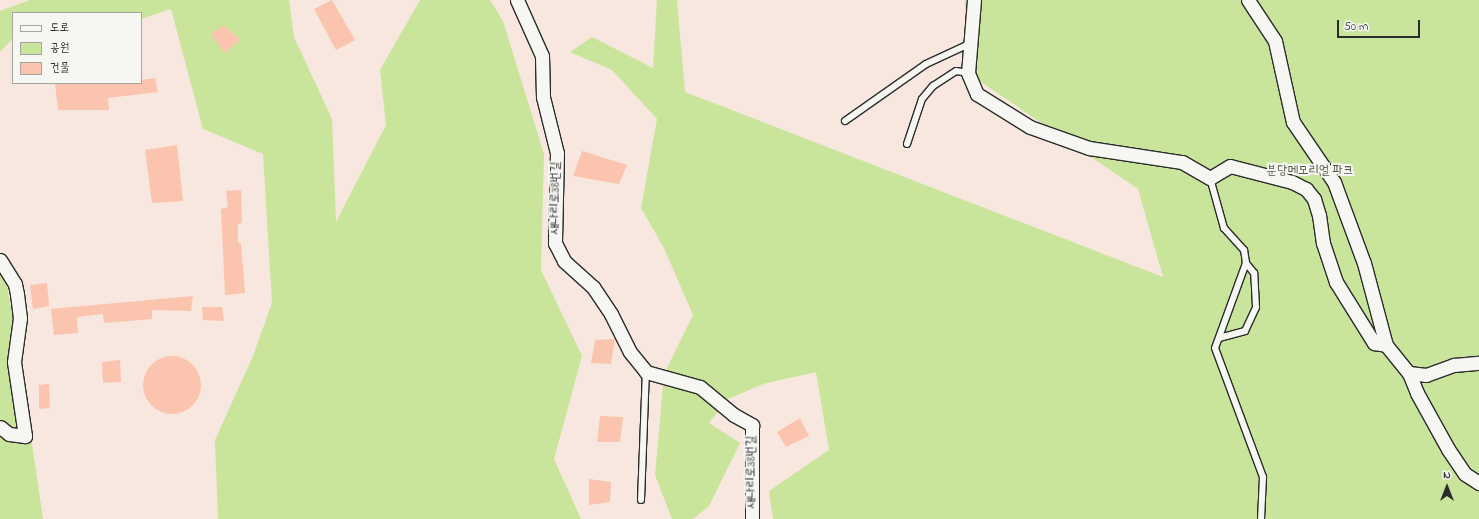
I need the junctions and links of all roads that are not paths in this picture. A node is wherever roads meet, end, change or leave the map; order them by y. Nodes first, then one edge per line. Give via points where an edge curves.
1 (517, 0) edge
2 (974, 0) edge
3 (1248, 0) edge
4 (969, 44) junction
5 (968, 72) junction
6 (845, 121) dead end
7 (907, 144) dead end
8 (1210, 178) junction
9 (0, 260) edge
10 (1246, 263) junction
11 (1219, 338) junction
12 (1386, 344) junction
13 (1479, 363) edge
14 (646, 372) junction
15 (1409, 373) junction
16 (0, 427) edge
17 (1479, 483) edge
18 (642, 500) dead end
19 (752, 519) edge
20 (1261, 519) edge

1 - 14 street, 새나리로38번길 via 542,56 543,96 557,153 555,243 564,261 593,287 611,314 630,352
2 - 4 street
3 - 12 street via 1275,41 1293,122 1334,182 1364,263
4 - 5 street
4 - 6 lane via 926,64
5 - 7 lane via 956,71 933,86 922,99
5 - 8 street via 977,94 1030,127 1088,148 1182,162
8 - 10 lane via 1224,228 1244,250
8 - 12 street via 1230,166 1292,182 1306,189 1314,199 1323,243 1336,282 1374,343
9 - 16 street via 15,284 17,294 20,318 14,362 25,436 9,434
10 - 11 lane
10 - 11 lane via 1254,273 1256,307 1245,331
11 - 20 lane via 1215,348 1263,477
12 - 15 street
13 - 15 street via 1454,365 1426,375
14 - 18 lane
14 - 19 street, 새나리로38번길 via 700,387 734,415 752,425
15 - 17 street via 1417,393 1448,449 1465,474

